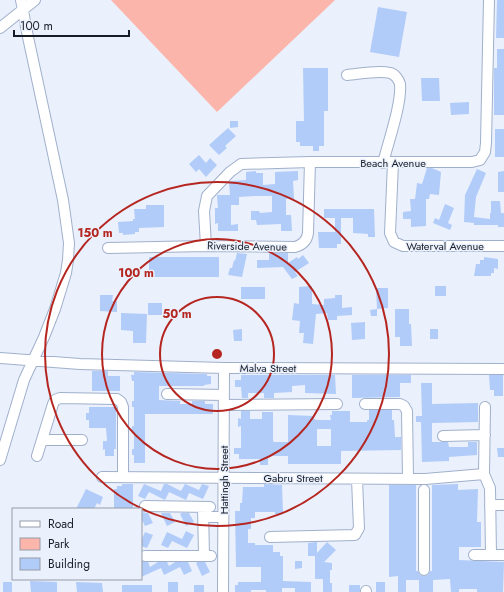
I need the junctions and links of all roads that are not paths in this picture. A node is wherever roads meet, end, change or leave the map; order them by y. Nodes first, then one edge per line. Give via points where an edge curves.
1 (21, 0) edge
2 (35, 0) edge
3 (489, 0) edge
4 (22, 11) junction
5 (0, 28) edge
6 (347, 75) dead end
7 (310, 162) junction
8 (388, 163) junction
9 (206, 246) junction
10 (504, 246) edge
11 (108, 248) dead end
12 (0, 358) edge
13 (33, 360) junction
14 (224, 368) junction
15 (504, 369) edge
16 (167, 394) dead end
17 (224, 400) junction
18 (337, 404) dead end
19 (365, 404) dead end
20 (486, 407) dead end
21 (485, 435) junction
22 (443, 436) dead end
23 (42, 440) junction
24 (82, 440) dead end
25 (37, 456) dead end
26 (0, 460) edge
27 (484, 474) junction
28 (102, 477) dead end
29 (123, 477) junction
30 (223, 478) junction
31 (357, 479) junction
32 (408, 479) junction
33 (424, 485) junction
34 (490, 505) junction
35 (504, 505) edge
36 (145, 506) dead end
37 (206, 510) junction
38 (223, 517) junction
39 (270, 537) dead end
40 (474, 555) dead end
41 (491, 555) junction
42 (504, 555) edge
43 (145, 556) dead end
44 (424, 570) dead end
45 (223, 592) edge

1 - 4 street
2 - 4 street
3 - 8 street, Beach Avenue via 484,156 472,162
4 - 5 street
4 - 13 street via 51,140 69,243 66,273 56,309
6 - 8 street, Waterval Avenue via 391,73 400,83
7 - 8 street, Beach Avenue
7 - 9 street, Beach Avenue via 244,164 234,168 207,196 204,211
7 - 9 street, Riverside Avenue via 308,233 303,243 295,247
8 - 10 street, Waterval Avenue via 390,233 394,242 403,246
9 - 11 street, Riverside Avenue
12 - 13 street, Malva Street
13 - 14 street, Malva Street via 80,364
13 - 26 street via 24,380
14 - 15 street, Malva Street
14 - 17 street, Hattingh Street
16 - 17 street
17 - 18 street
17 - 30 street, Hattingh Street
19 - 32 street via 400,404 407,411
20 - 21 street
21 - 22 street
21 - 27 street
23 - 24 street
23 - 25 street
23 - 29 street via 55,400 117,399 123,407
27 - 33 street, Gabru Street
27 - 34 street via 490,488
28 - 29 street, Gabru Street
29 - 30 street, Gabru Street
30 - 31 street, Gabru Street
30 - 38 street, Hattingh Street
31 - 32 street, Gabru Street
31 - 39 street via 358,528 355,535
32 - 33 street, Gabru Street
33 - 44 street
34 - 35 street
34 - 41 street
36 - 37 street
37 - 38 street
37 - 43 street via 208,556
38 - 45 street, Hattingh Street
40 - 41 street
41 - 42 street

